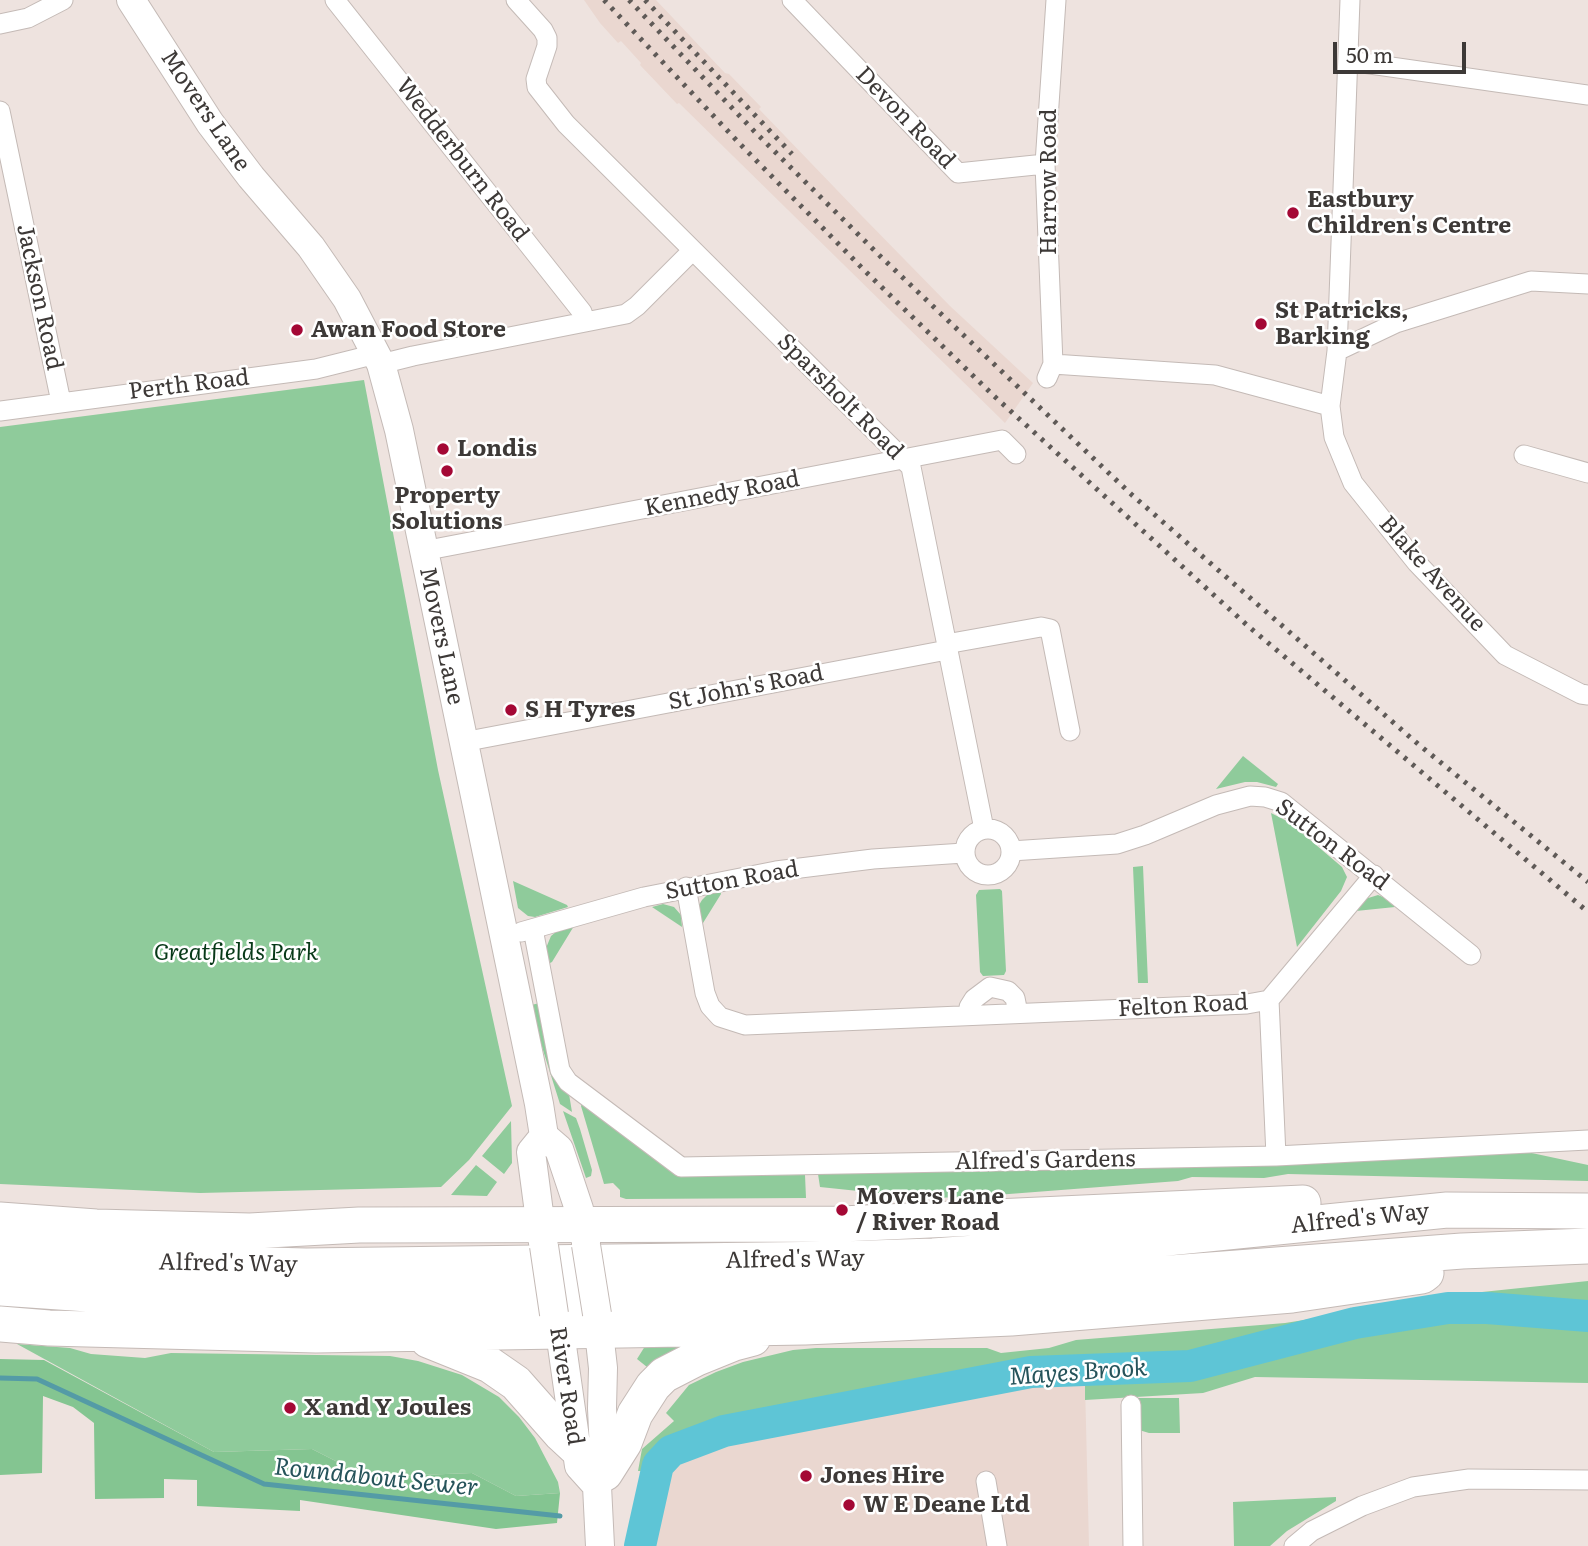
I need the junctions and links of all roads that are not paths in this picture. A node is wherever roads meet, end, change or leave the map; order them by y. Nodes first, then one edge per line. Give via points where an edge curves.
1 (63, 0) edge
2 (131, 0) edge
3 (335, 0) edge
4 (516, 0) edge
5 (792, 0) edge
6 (1056, 0) edge
7 (1350, 0) edge
8 (0, 24) edge
9 (1349, 61) junction
10 (1588, 95) edge
11 (0, 111) edge
12 (1045, 164) junction
13 (692, 251) junction
14 (1588, 284) edge
15 (585, 321) junction
16 (1337, 351) junction
17 (379, 359) junction
18 (61, 402) junction
19 (1330, 406) junction
20 (0, 411) edge
21 (1016, 454) dead end
22 (1524, 455) dead end
23 (902, 457) junction
24 (1588, 473) edge
25 (423, 551) junction
26 (947, 647) junction
27 (1588, 695) edge
28 (1070, 731) dead end
29 (463, 742) junction
30 (984, 829) junction
31 (1012, 850) junction
32 (964, 853) junction
33 (1374, 875) junction
34 (686, 887) junction
35 (533, 929) junction
36 (503, 936) junction
37 (1471, 955) dead end
38 (1269, 1000) junction
39 (544, 1136) junction
40 (1588, 1140) edge
41 (1276, 1156) junction
42 (1447, 1210) junction
43 (1588, 1210) edge
44 (0, 1220) edge
45 (541, 1235) junction
46 (585, 1235) junction
47 (1588, 1246) edge
48 (1462, 1251) junction
49 (0, 1254) edge
50 (592, 1279) joint
51 (549, 1280) joint
52 (0, 1288) edge
53 (598, 1322) junction
54 (557, 1323) junction
55 (0, 1324) edge
56 (805, 1327) junction
57 (396, 1333) junction
58 (1131, 1405) dead end
59 (575, 1447) junction
60 (601, 1480) junction
61 (1588, 1480) edge
62 (986, 1481) dead end
63 (600, 1546) edge
64 (997, 1546) edge
65 (1133, 1546) edge
66 (1294, 1546) edge

1 - 8 street via 28,18
2 - 17 street, Movers Lane via 210,122 311,247
3 - 15 street, Wedderburn Road
4 - 13 street, Sparsholt Road via 547,38 536,79 540,94
5 - 12 street, Devon Road via 958,173
6 - 12 street, Harrow Road
7 - 9 street, Blake Avenue
9 - 10 street
9 - 16 street, Blake Avenue
11 - 18 street, Jackson Road
12 - 19 street, Harrow Road via 1050,371 1214,374
13 - 15 street, Perth Road via 626,314
13 - 23 street, Sparsholt Road
14 - 16 street via 1531,281 1396,323
15 - 17 street, Perth Road
16 - 19 street, Blake Avenue
17 - 18 street, Perth Road
17 - 25 street, Movers Lane via 399,430
18 - 20 street, Perth Road
19 - 27 street, Blake Avenue via 1334,437 1353,483 1418,563 1505,655
21 - 23 street, Kennedy Road via 1002,440
22 - 24 street
23 - 25 street, Kennedy Road
23 - 26 street, Sparsholt Road via 913,473
25 - 29 street, Movers Lane
26 - 28 street, St John's Road via 1041,627 1050,629
26 - 29 street, St John's Road
26 - 30 street, Sparsholt Road
29 - 36 street, Movers Lane
30 - 31 street via 1000,832
30 - 32 street via 972,835
31 - 32 street via 1006,867 986,876 972,869
31 - 33 street, Sutton Road via 1117,844 1216,805 1265,797 1281,802
32 - 34 street, Sutton Road via 790,869
33 - 37 street, Sutton Road
33 - 38 street, Felton Road
34 - 35 street, Sutton Road
34 - 38 street, Felton Road via 710,1006 720,1017 745,1025 969,1014 974,999 990,987 1009,991 1018,1013
35 - 36 street, Sutton Road
35 - 41 street, Alfred's Gardens via 560,1070 568,1082 681,1167
36 - 39 street, Movers Lane
38 - 41 street
39 - 45 street, Movers Lane via 531,1152
39 - 46 street, Movers Lane via 559,1149
40 - 41 street, Alfred's Gardens
42 - 43 highway, Alfred's Way
42 - 46 highway via 1340,1202
42 - 49 highway, Alfred's Way via 1130,1242 841,1259 306,1266
44 - 45 highway via 250,1231 359,1225
45 - 46 highway
45 - 51 street, Movers Lane, bridge
46 - 50 street, Movers Lane, bridge
47 - 48 highway, Alfred's Way
48 - 52 highway, Alfred's Way via 829,1294 306,1301
48 - 56 highway via 1422,1276 1292,1295 1011,1318
50 - 53 street, River Road, bridge
51 - 54 street, River Road, bridge
53 - 54 highway
53 - 56 highway
53 - 60 street, River Road via 603,1368
54 - 57 highway
54 - 59 street, River Road
55 - 57 highway via 316,1335
56 - 60 highway via 734,1343 664,1375 635,1414 624,1443
57 - 59 highway via 436,1342 490,1365 516,1383
58 - 65 street
59 - 60 street, River Road via 579,1466
60 - 63 street, River Road
61 - 66 street via 1469,1479 1413,1487 1362,1506 1312,1531
62 - 64 street

